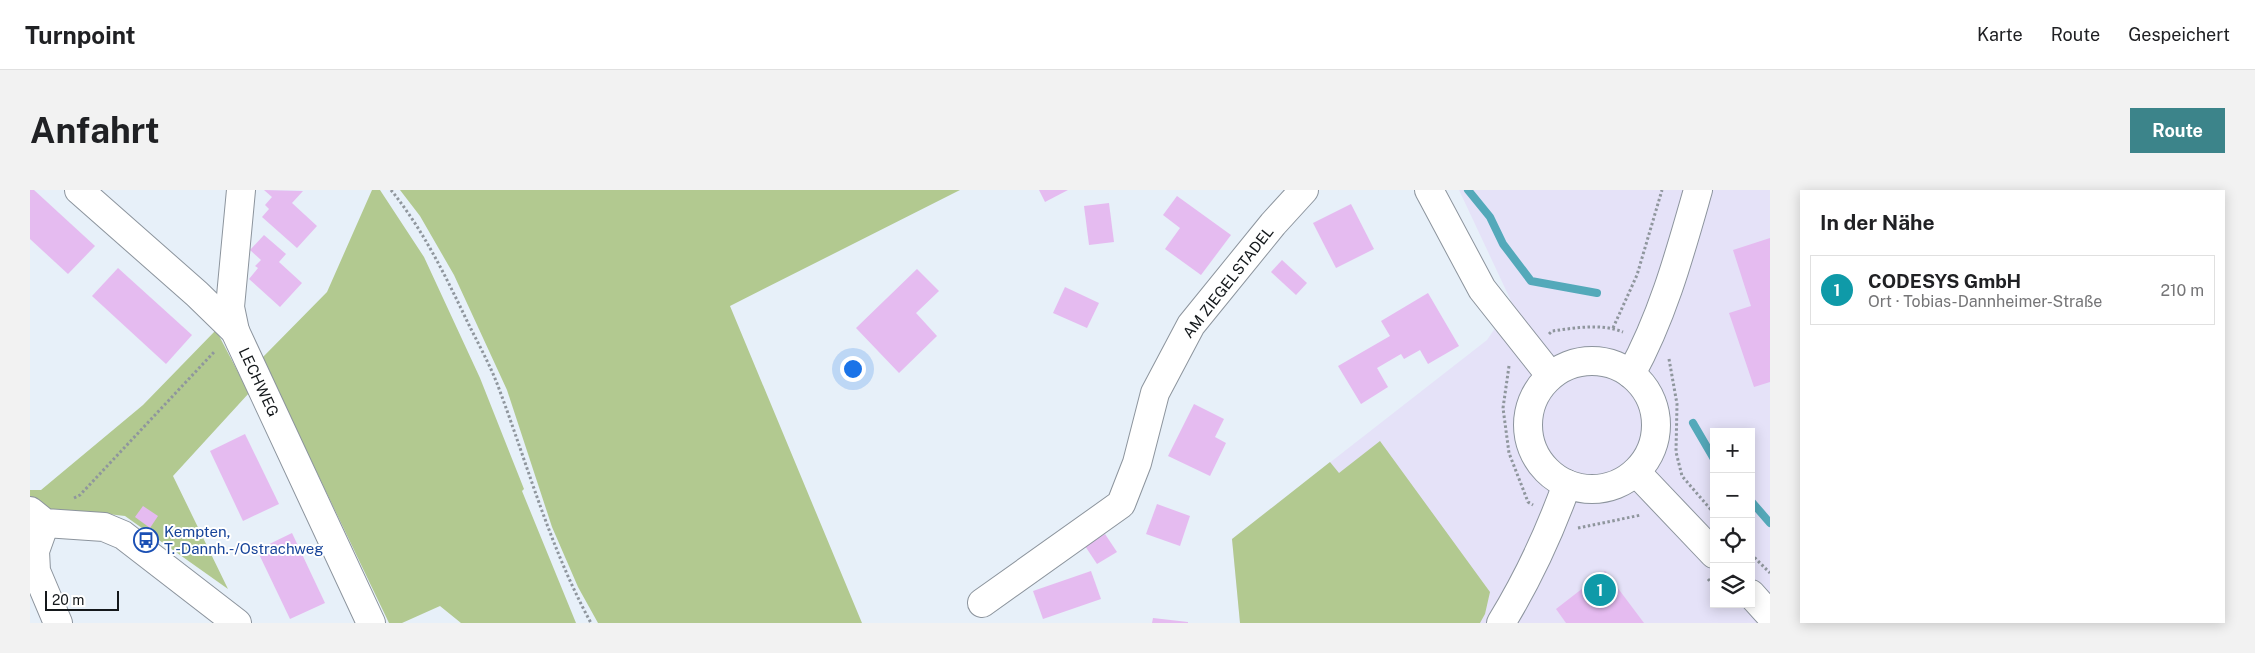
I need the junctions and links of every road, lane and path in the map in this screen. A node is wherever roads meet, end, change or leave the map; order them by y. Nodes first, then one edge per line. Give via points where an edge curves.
1 (78, 190) edge
2 (241, 190) edge
3 (391, 190) edge
4 (1304, 190) edge
5 (1429, 190) edge
6 (1662, 190) edge
7 (1698, 190) edge
8 (1613, 328) dead end
9 (234, 331) junction
10 (1509, 365) dead end
11 (1631, 374) junction
12 (1550, 375) junction
13 (1636, 472) junction
14 (1567, 484) junction
15 (80, 495) dead end
16 (1642, 514) dead end
17 (38, 517) edge
18 (1555, 518) junction
19 (1755, 558) edge
20 (1708, 564) edge
21 (1770, 573) edge
22 (1755, 598) edge
23 (982, 602) dead end
24 (1770, 615) edge
25 (58, 623) edge
26 (237, 623) edge
27 (371, 623) edge
28 (590, 623) edge
29 (1501, 623) edge

1 - 9 street, LECHWEG via 197,294
2 - 9 street via 230,307
3 - 28 path via 414,219 497,384 547,528
4 - 23 street, AM ZIEGELSTADEL via 1191,325 1155,393 1121,504
5 - 12 street via 1482,289
6 - 8 path via 1637,275
7 - 11 street via 1674,273 1648,344
9 - 15 path
9 - 27 street, LECHWEG
10 - 18 path via 1502,408 1509,452 1528,502
11 - 12 street via 1612,364 1590,360 1569,364
11 - 13 street via 1646,390 1655,410 1656,433 1649,454
12 - 14 street via 1536,392 1528,412 1528,434 1539,461 1548,472
13 - 14 street via 1603,488 1584,489
13 - 20 street
14 - 18 street
16 - 18 path via 1577,528
17 - 25 street via 36,572
17 - 26 street via 104,528 123,535
18 - 29 street via 1527,579
19 - 21 path
22 - 24 street

